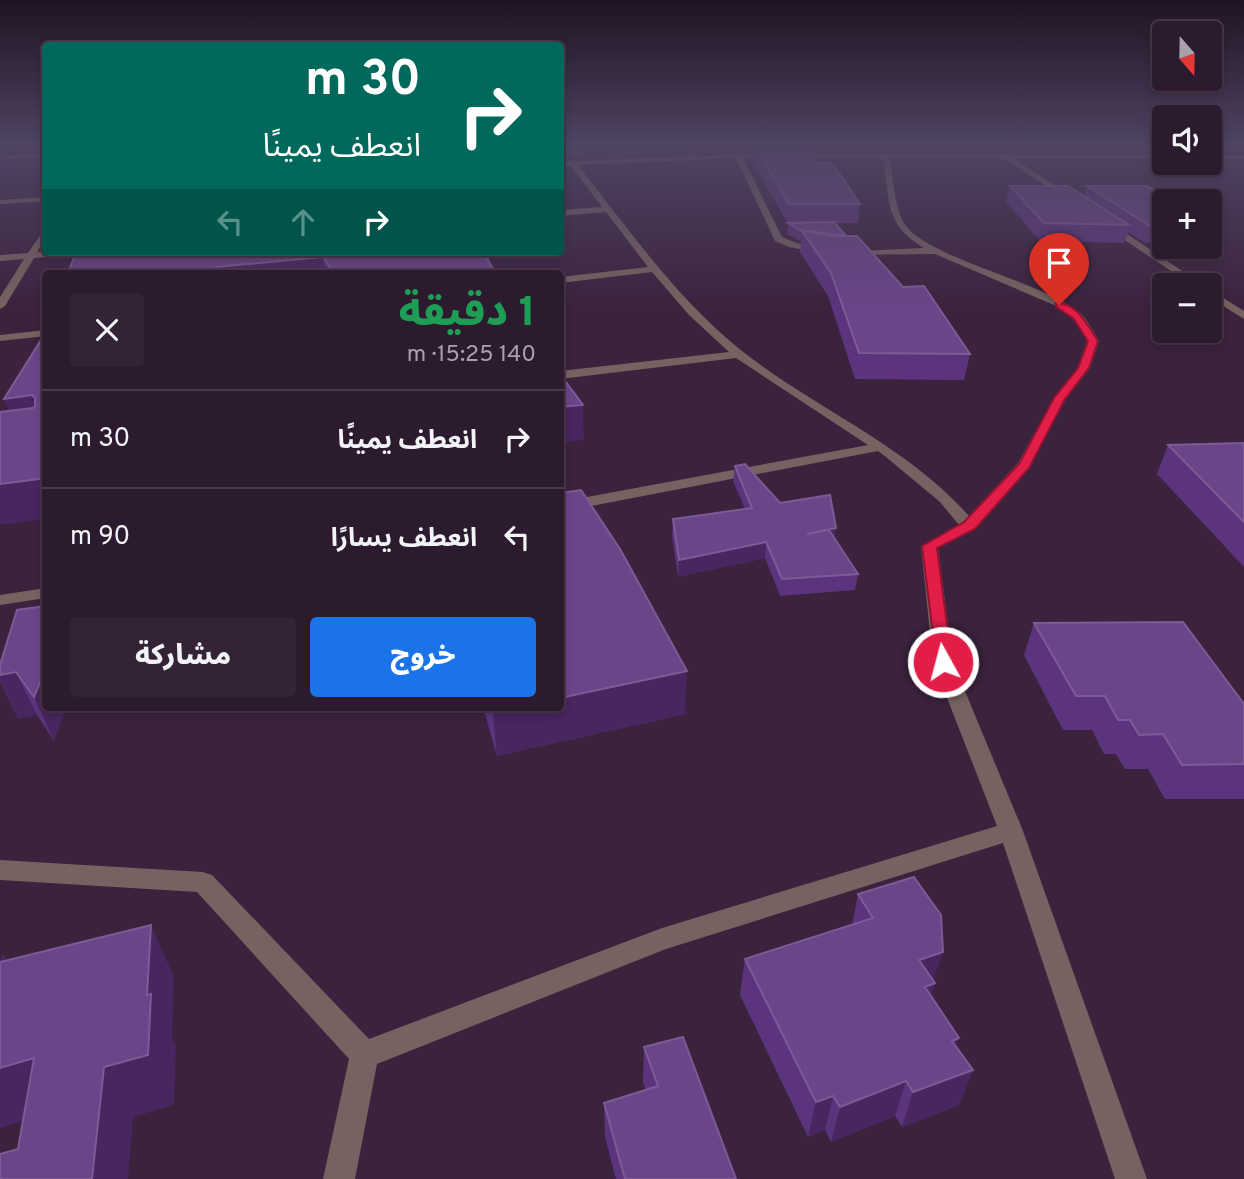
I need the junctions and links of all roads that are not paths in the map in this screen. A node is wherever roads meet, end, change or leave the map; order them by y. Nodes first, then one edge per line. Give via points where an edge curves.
1 (42, 199) edge
2 (600, 199) edge
3 (755, 199) edge
4 (894, 199) edge
5 (1070, 199) edge
6 (0, 202) edge
7 (1074, 202) edge
8 (609, 209) junction
9 (564, 213) edge
10 (1097, 217) edge
11 (42, 236) edge
12 (938, 251) junction
13 (42, 254) edge
14 (30, 255) junction
15 (0, 258) edge
16 (656, 270) junction
17 (1180, 273) edge
18 (564, 279) edge
19 (1222, 301) edge
20 (0, 306) edge
21 (1244, 316) edge
22 (42, 333) edge
23 (0, 338) edge
24 (738, 354) junction
25 (564, 375) edge
26 (878, 447) junction
27 (564, 506) edge
28 (970, 526) junction
29 (42, 594) edge
30 (0, 600) edge
31 (1011, 831) junction
32 (0, 870) edge
33 (363, 1055) junction
34 (339, 1179) edge
35 (1131, 1179) edge

1 - 6 street
2 - 8 street
3 - 12 street via 778,239 789,246 822,251
4 - 12 street via 899,224
5 - 7 street
8 - 9 street
8 - 16 street
10 - 17 street
11 - 14 street
12 - 28 street via 1042,294 1077,316 1093,341 1084,368 1060,398 1024,465
13 - 14 street
14 - 15 street
14 - 20 street
16 - 18 street
16 - 24 street
19 - 21 street
22 - 23 street
24 - 25 street
24 - 26 street
26 - 27 street
26 - 28 street via 913,469 952,503
28 - 31 street via 929,546 943,662
29 - 30 street
31 - 33 street via 662,939
31 - 35 street
32 - 33 street via 203,883
33 - 34 street

